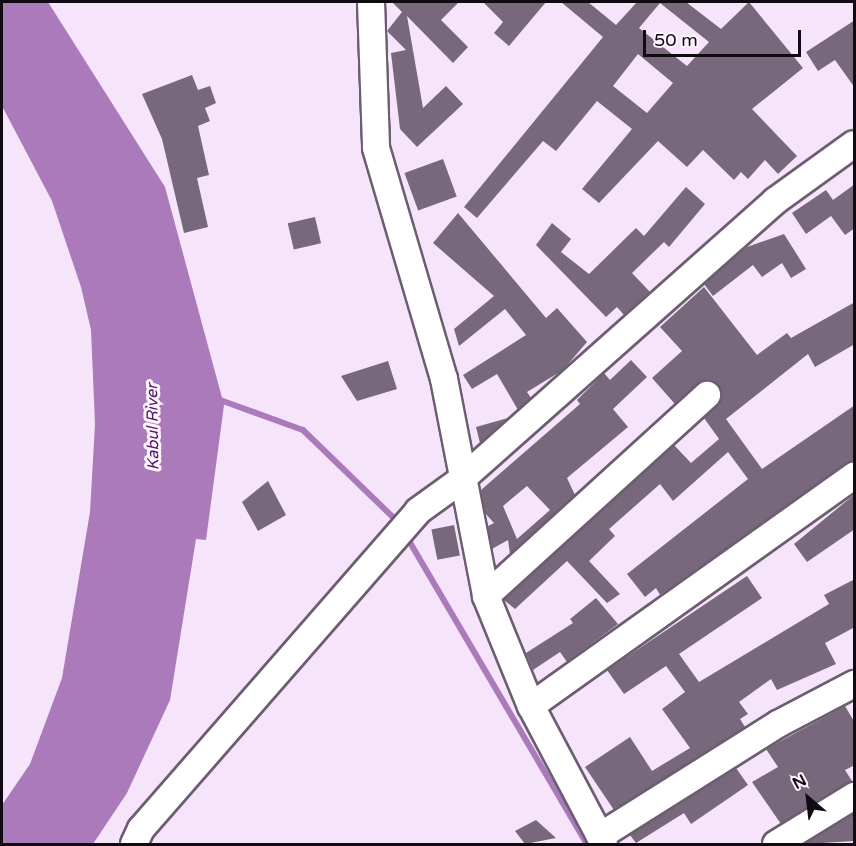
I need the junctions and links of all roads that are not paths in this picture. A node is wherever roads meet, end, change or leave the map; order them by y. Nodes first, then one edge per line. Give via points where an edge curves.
1 (371, 2) edge
2 (855, 144) edge
3 (707, 395) dead end
4 (855, 476) edge
5 (461, 480) junction
6 (486, 596) junction
7 (855, 684) edge
8 (531, 706) junction
9 (855, 796) edge
10 (602, 840) edge
11 (134, 844) edge
12 (776, 844) edge

1 - 5 street via 376,148 444,379
2 - 5 street via 776,201
3 - 6 street
4 - 8 street
5 - 6 street
5 - 11 street via 418,511 379,550 141,829
6 - 8 street
7 - 10 street via 778,724
8 - 10 street
9 - 12 street

